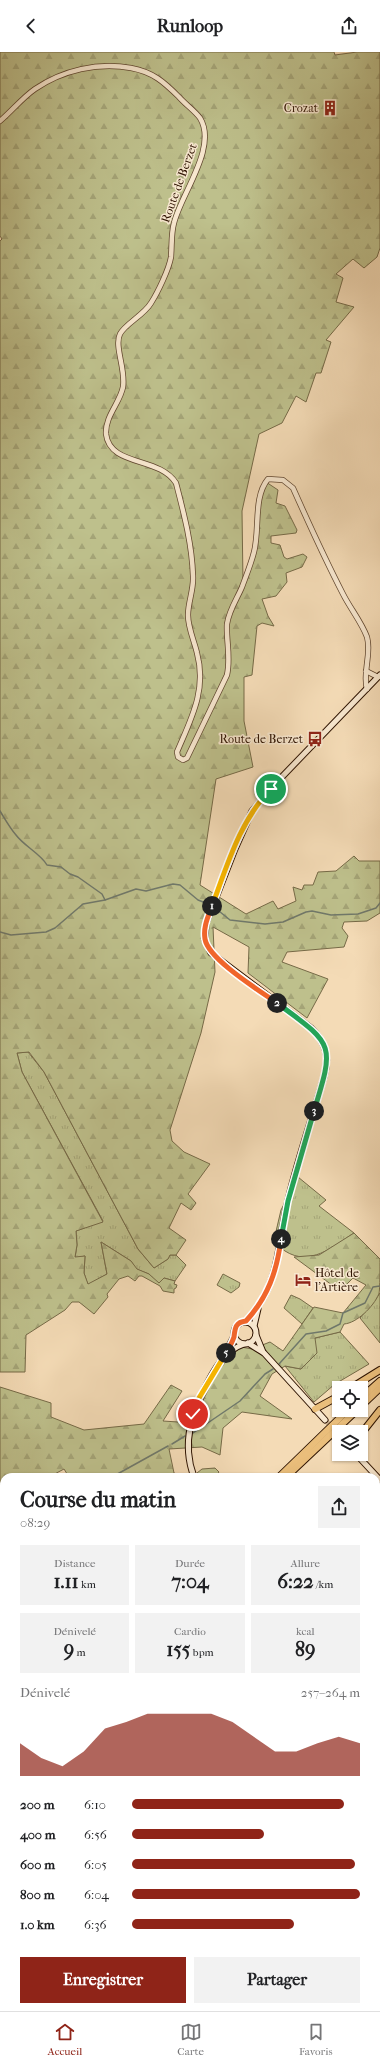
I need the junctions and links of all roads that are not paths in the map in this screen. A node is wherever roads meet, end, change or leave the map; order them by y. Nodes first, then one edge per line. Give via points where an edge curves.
1 (0, 121) edge
2 (366, 671) junction
3 (379, 676) edge
4 (367, 690) junction
5 (258, 1308) junction
6 (246, 1321) junction
7 (254, 1326) junction
8 (256, 1335) junction
9 (234, 1336) junction
10 (246, 1344) junction
11 (264, 1353) junction
12 (222, 1359) junction
13 (380, 1370) edge
14 (362, 1381) edge
15 (380, 1381) edge
16 (380, 1388) edge
17 (368, 1392) edge
18 (368, 1399) edge
19 (332, 1400) edge
20 (315, 1409) junction
21 (380, 1410) edge
22 (341, 1417) edge
23 (350, 1417) edge
24 (325, 1420) tunnel mouth
25 (368, 1425) edge
26 (362, 1461) edge
27 (193, 1473) edge
28 (283, 1473) edge
29 (290, 1473) edge
30 (374, 1473) edge

1 - 2 street, Route de Berzet via 34,90 46,83 80,70 106,65 132,68 155,75 200,118 205,130 201,159 173,224 167,270 151,303 121,332 118,340 123,362 123,389 108,420 106,433 116,453 161,469 172,477 176,483 190,539 193,577 188,615 198,661 199,689 196,711 177,752 178,757 182,760 191,752 227,675 230,665 227,624 229,614 242,587 254,551 259,517 258,498 261,488 268,479 283,480 293,488 329,568 365,633 368,641
2 - 3 street
2 - 4 street
3 - 4 main road
4 - 5 main road via 257,804 243,829 206,923 205,940 211,953 311,1028 322,1040 328,1058 288,1201 274,1276
5 - 6 main road
5 - 7 main road
6 - 7 main road
6 - 9 main road via 235,1327
7 - 8 main road
8 - 10 main road via 255,1339
8 - 11 main road
9 - 10 main road via 239,1342
9 - 12 main road
10 - 11 main road
10 - 12 main road via 234,1348
11 - 20 main road
12 - 27 main road via 199,1398 193,1414 188,1446
13 - 14 highway
15 - 17 highway
16 - 18 highway
19 - 20 highway
20 - 24 main road
21 - 25 highway
22 - 28 highway
23 - 29 highway
26 - 30 main road

